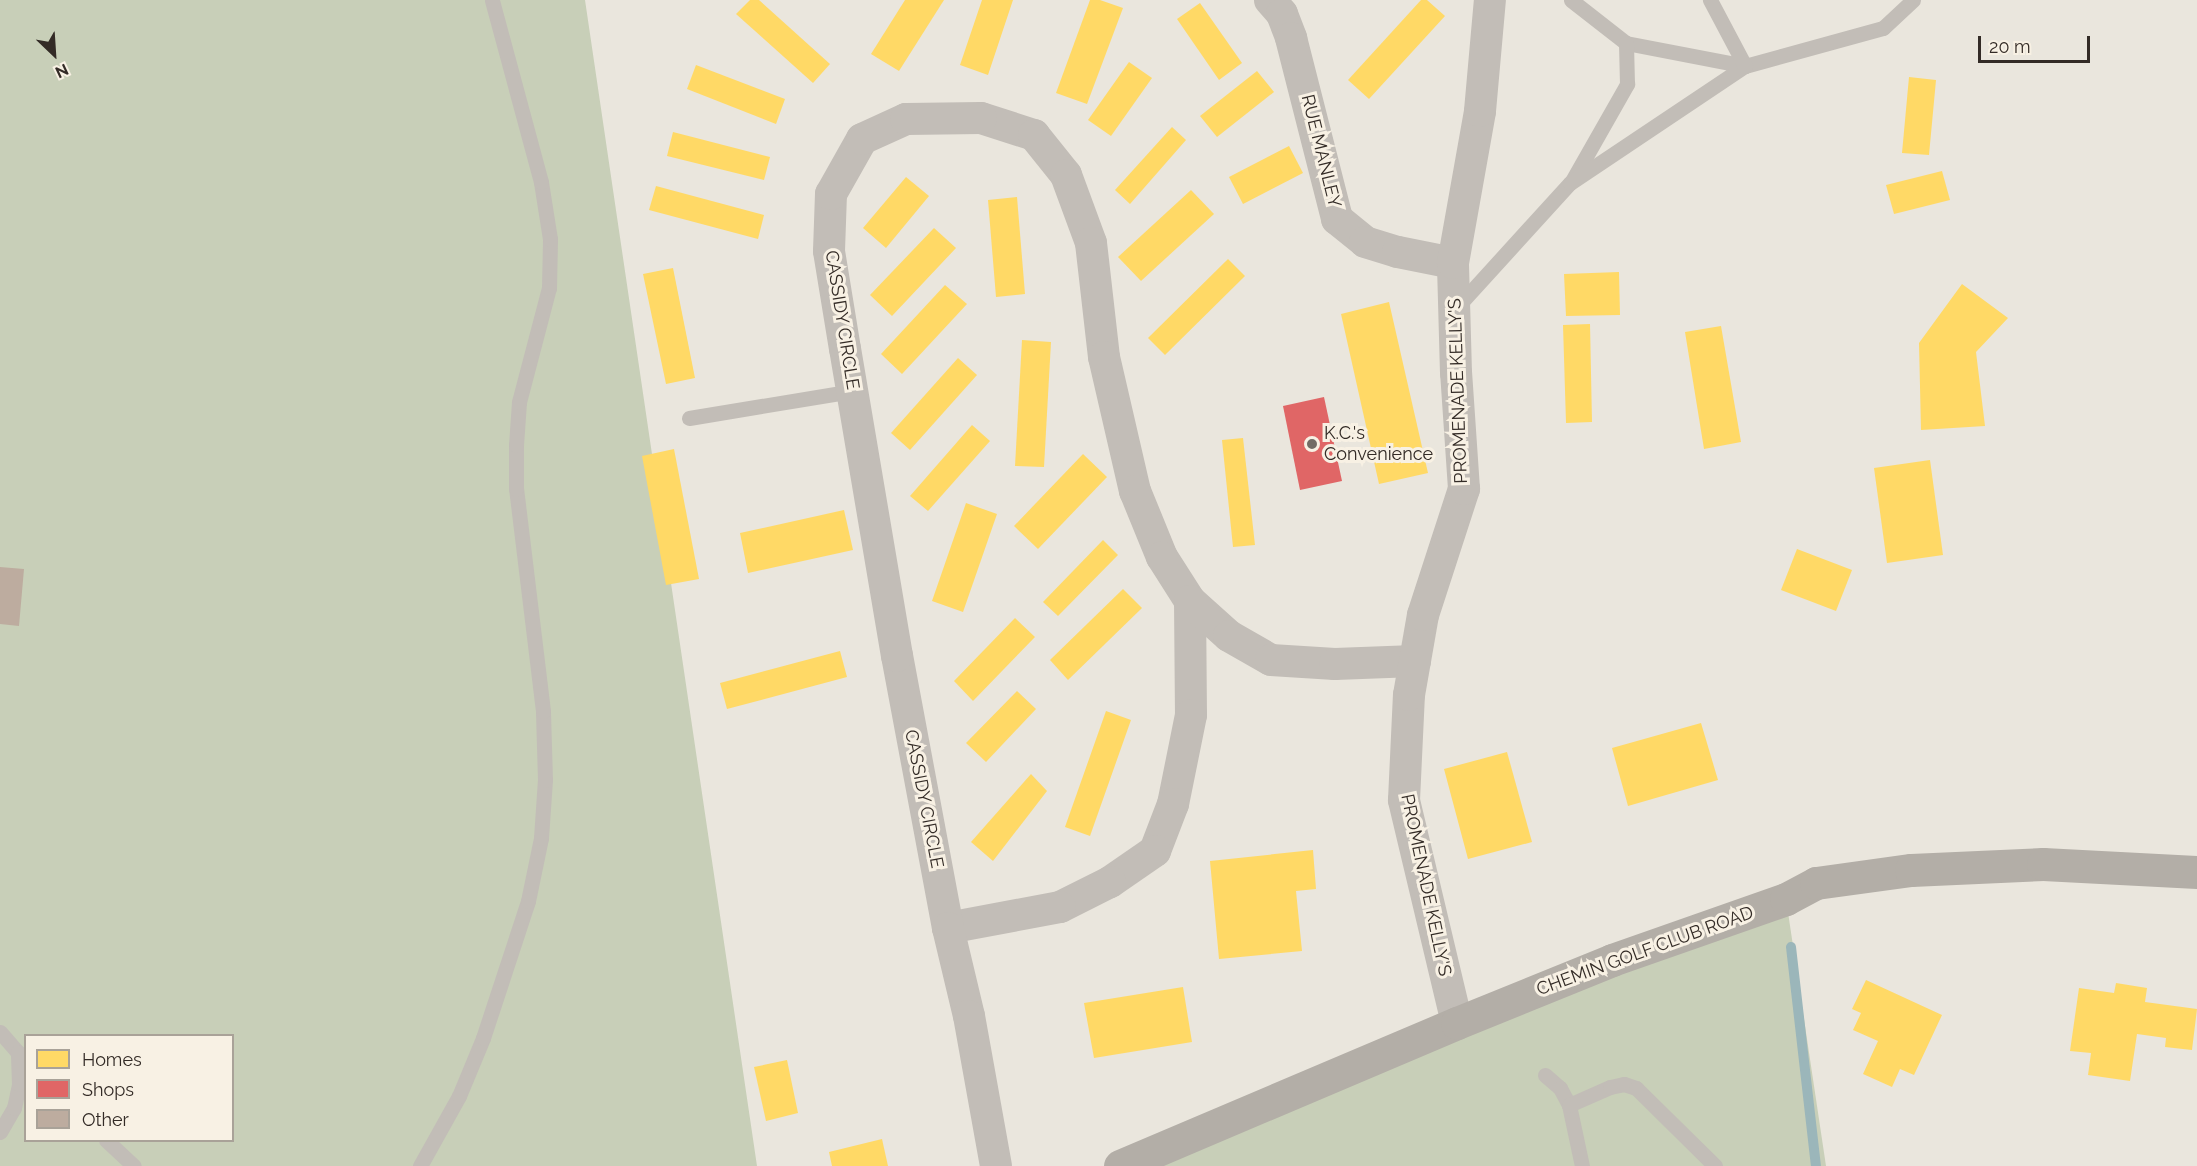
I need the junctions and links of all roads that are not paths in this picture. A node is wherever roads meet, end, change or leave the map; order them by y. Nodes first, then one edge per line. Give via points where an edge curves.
1 (492, 0) edge
2 (1270, 0) edge
3 (1490, 0) edge
4 (1571, 0) edge
5 (1710, 0) edge
6 (1914, 0) edge
7 (1626, 43) junction
8 (1745, 66) junction
9 (1570, 183) junction
10 (1453, 263) junction
11 (1454, 310) junction
12 (852, 391) junction
13 (689, 418) dead end
14 (1190, 602) junction
15 (1415, 661) junction
16 (2197, 872) edge
17 (948, 928) junction
18 (1457, 1023) junction
19 (0, 1032) edge
20 (22, 1056) edge
21 (1545, 1075) dead end
22 (1569, 1105) junction
23 (0, 1132) edge
24 (108, 1142) edge
25 (134, 1166) edge
26 (420, 1166) edge
27 (996, 1166) edge
28 (1120, 1166) edge
29 (1582, 1166) edge
30 (1715, 1166) edge

1 - 26 lane via 541,182 550,239 549,288 519,402 516,456 516,489 543,711 545,780 540,838 528,902 483,1038 459,1096
2 - 10 street, RUE MANLEY via 1282,14 1291,38 1337,219 1365,242
3 - 10 street, PROMENADE KELLY'S via 1480,111
4 - 7 lane
5 - 8 lane
6 - 8 lane via 1883,28
7 - 8 lane
7 - 9 lane via 1626,84
8 - 9 lane
9 - 11 lane
10 - 11 street, PROMENADE KELLY'S
11 - 15 street, PROMENADE KELLY'S via 1464,489 1424,615
12 - 13 lane
12 - 14 street, CASSIDY CIRCLE via 829,251 831,194 862,139 906,119 981,118 1034,135 1066,175 1091,243 1104,357 1134,491 1162,557
12 - 17 street, CASSIDY CIRCLE
14 - 15 street, CASSIDY CIRCLE via 1229,636 1270,660 1335,664
14 - 17 street via 1191,715 1173,804 1155,851 1110,882 1060,907
15 - 18 street, PROMENADE KELLY'S via 1409,695 1404,800
16 - 18 street, CHEMIN GOLF CLUB ROAD via 2043,864 1911,870 1816,883 1786,899 1612,960
17 - 27 street, CASSIDY CIRCLE via 969,1016
18 - 28 street, CHEMIN GOLF CLUB ROAD
19 - 20 lane
20 - 23 lane via 14,1108
21 - 22 lane via 1560,1088
22 - 29 lane
22 - 30 lane via 1610,1087 1624,1084 1636,1088
24 - 25 lane

